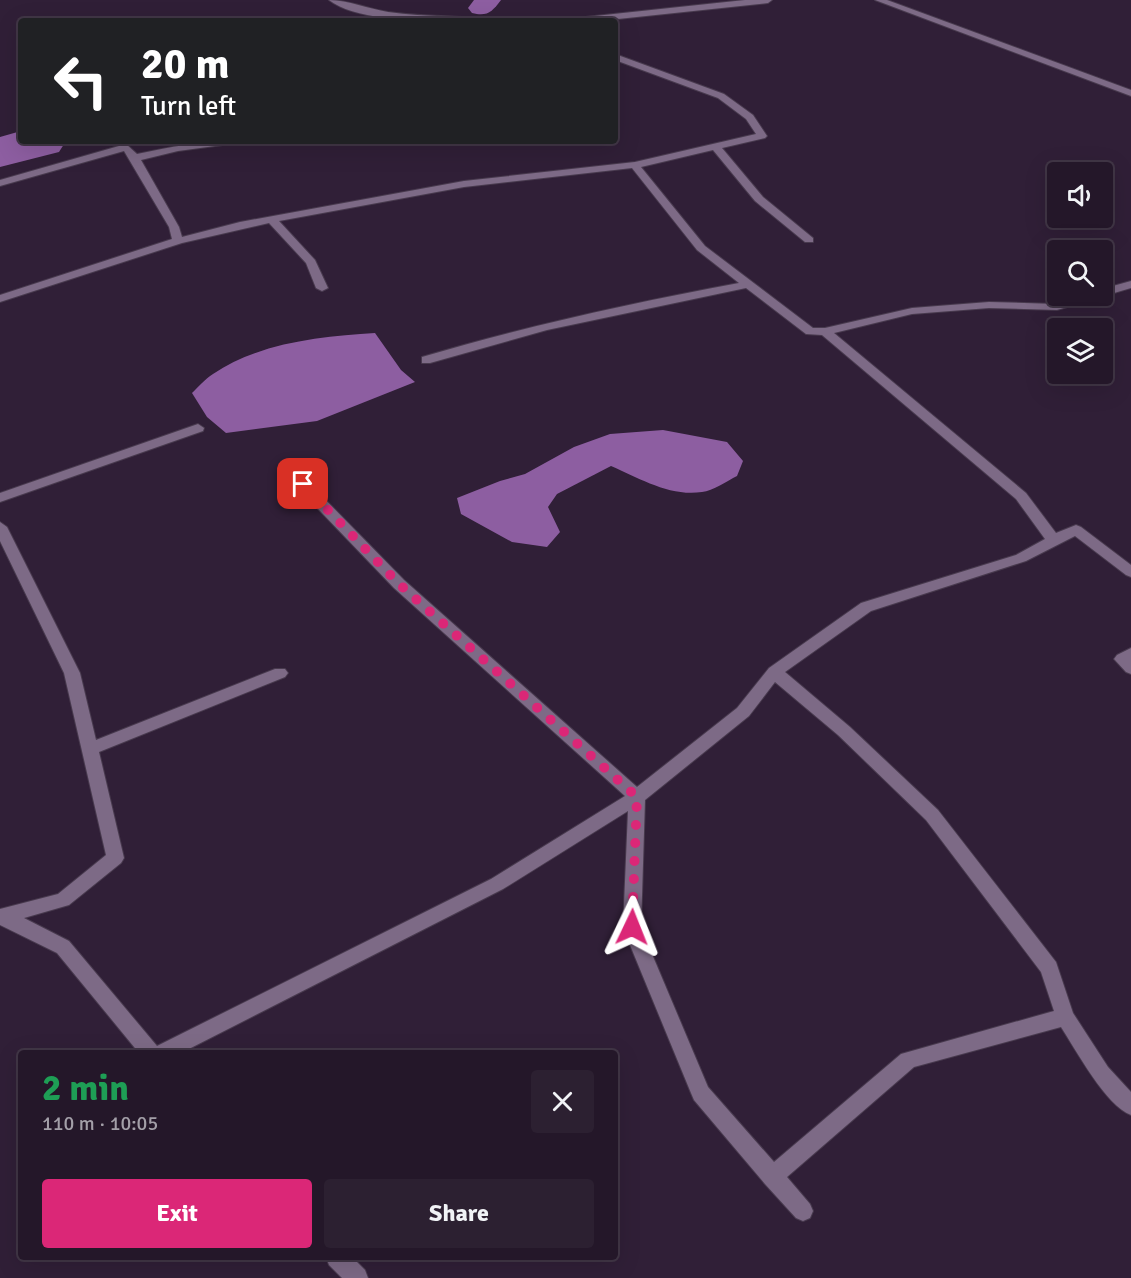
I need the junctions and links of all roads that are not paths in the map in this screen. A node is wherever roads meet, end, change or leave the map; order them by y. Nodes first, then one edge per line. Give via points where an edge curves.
1 (333, 0) edge
2 (768, 0) edge
3 (879, 0) edge
4 (458, 18) edge
5 (603, 18) edge
6 (618, 58) edge
7 (1131, 93) edge
8 (208, 144) edge
9 (717, 148) junction
10 (135, 158) junction
11 (635, 165) junction
12 (0, 183) edge
13 (271, 219) junction
14 (809, 240) dead end
15 (178, 241) junction
16 (750, 284) junction
17 (1131, 284) edge
18 (322, 288) dead end
19 (1119, 288) junction
20 (1113, 290) edge
21 (1131, 297) edge
22 (0, 299) edge
23 (1060, 306) edge
24 (825, 332) junction
25 (426, 360) dead end
26 (198, 428) dead end
27 (303, 484) dead end
28 (0, 498) edge
29 (0, 527) edge
30 (1053, 540) junction
31 (1131, 572) edge
32 (1131, 654) edge
33 (1131, 668) edge
34 (774, 672) junction
35 (280, 673) dead end
36 (90, 749) junction
37 (637, 797) junction
38 (2, 917) edge
39 (1065, 1017) junction
40 (149, 1050) edge
41 (168, 1050) edge
42 (1131, 1106) edge
43 (772, 1177) junction
44 (803, 1211) dead end
45 (340, 1260) edge
46 (357, 1278) edge

1 - 4 street via 394,14
2 - 5 street
3 - 7 street
6 - 9 street via 721,96 750,117 762,136
8 - 10 street
9 - 11 street
9 - 14 street via 759,199
10 - 12 street via 126,147
10 - 15 street
11 - 13 street via 464,184
11 - 16 street via 701,248
13 - 15 street
13 - 18 street via 311,262
15 - 22 street
16 - 24 street via 810,331
16 - 25 street via 512,334
17 - 19 street
19 - 20 street
19 - 21 street
23 - 24 street via 989,305 912,311
24 - 30 street via 1021,496
26 - 28 street
27 - 37 street via 399,584
29 - 36 street via 72,673
30 - 31 street via 1076,530
30 - 34 street via 1021,558 866,607
32 - 33 street via 1122,659
34 - 37 street via 744,712
34 - 39 street via 844,731 932,815 1049,968
35 - 36 street
36 - 38 street via 115,858 63,900
37 - 41 street via 497,884
37 - 43 street via 632,927 701,1093
38 - 40 street via 63,947
39 - 42 street via 1101,1073
39 - 43 street via 908,1060
43 - 44 street
45 - 46 street

